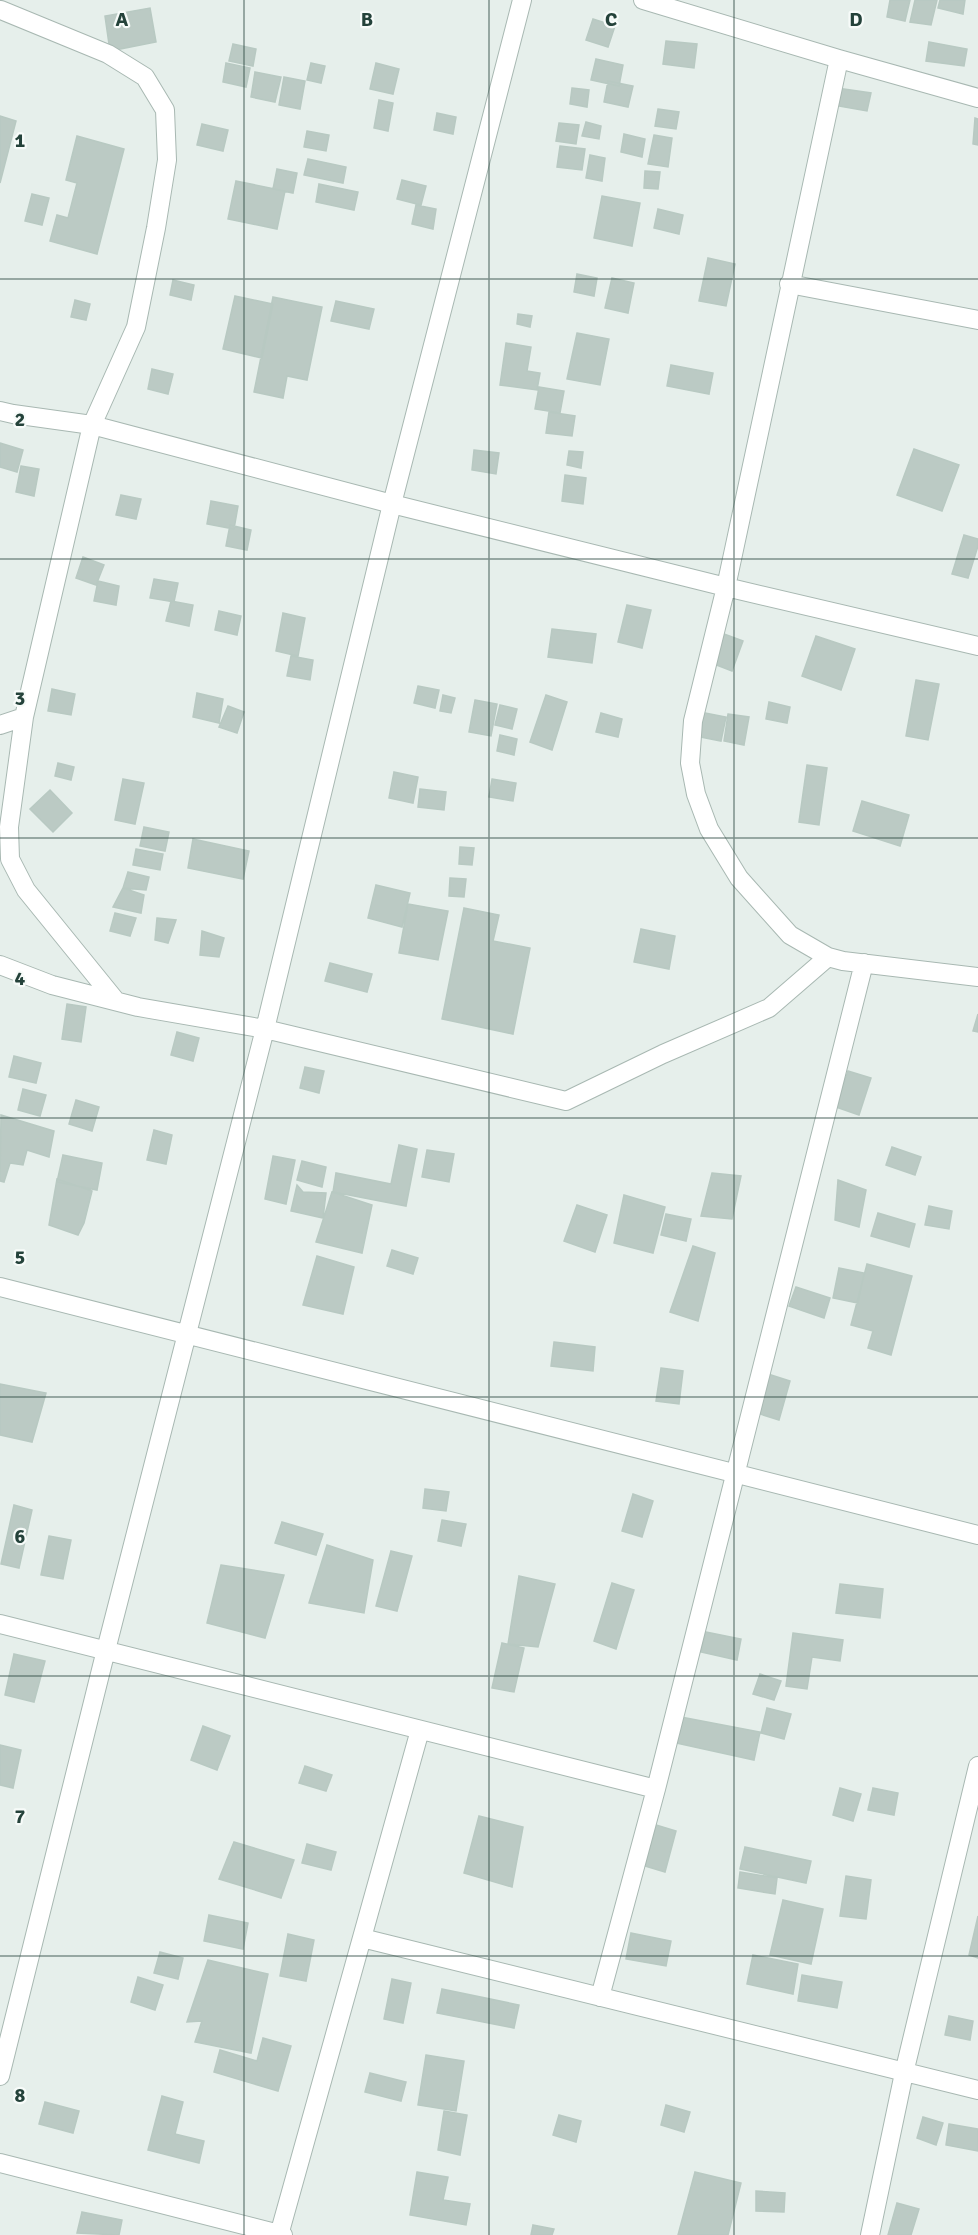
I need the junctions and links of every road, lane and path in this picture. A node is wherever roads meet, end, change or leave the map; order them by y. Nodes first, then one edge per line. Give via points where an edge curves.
1 (522, 0) edge
2 (643, 0) edge
3 (2, 7) edge
4 (839, 59) junction
5 (978, 98) edge
6 (789, 284) junction
7 (978, 320) edge
8 (0, 411) edge
9 (92, 425) junction
10 (392, 504) junction
11 (726, 586) junction
12 (978, 646) edge
13 (24, 717) junction
14 (0, 724) edge
15 (828, 957) junction
16 (864, 963) junction
17 (0, 965) edge
18 (978, 977) edge
19 (116, 1001) junction
20 (265, 1029) junction
21 (0, 1287) edge
22 (188, 1335) junction
23 (735, 1474) junction
24 (978, 1535) edge
25 (0, 1624) edge
26 (106, 1650) junction
27 (420, 1730) junction
28 (978, 1766) edge
29 (656, 1789) junction
30 (362, 1938) junction
31 (600, 1997) junction
32 (904, 2073) junction
33 (0, 2076) edge
34 (978, 2090) edge
35 (0, 2163) edge
36 (280, 2235) edge
37 (870, 2235) edge

1 - 10 street
2 - 4 street
3 - 9 street via 108,54 145,77 165,110 167,160 136,327
4 - 5 street
4 - 6 street
6 - 7 street
6 - 11 street
8 - 9 street
9 - 10 street
9 - 13 street
10 - 11 street
10 - 20 street
11 - 12 street
11 - 15 street via 693,721 690,764 696,794 708,829 739,878 790,935
13 - 14 street
13 - 19 street via 9,827 10,859 26,890
15 - 16 street
15 - 20 street via 769,1008 566,1101
16 - 18 street
16 - 23 street
17 - 19 street via 52,985
19 - 20 street
20 - 22 street
21 - 22 street
22 - 23 street
22 - 26 street
23 - 24 street
23 - 29 street
25 - 26 street
26 - 27 street
26 - 33 street
27 - 29 street
27 - 30 street
28 - 32 street
29 - 31 street
30 - 31 street
30 - 36 street
31 - 32 street
32 - 34 street
32 - 37 street
35 - 36 street

